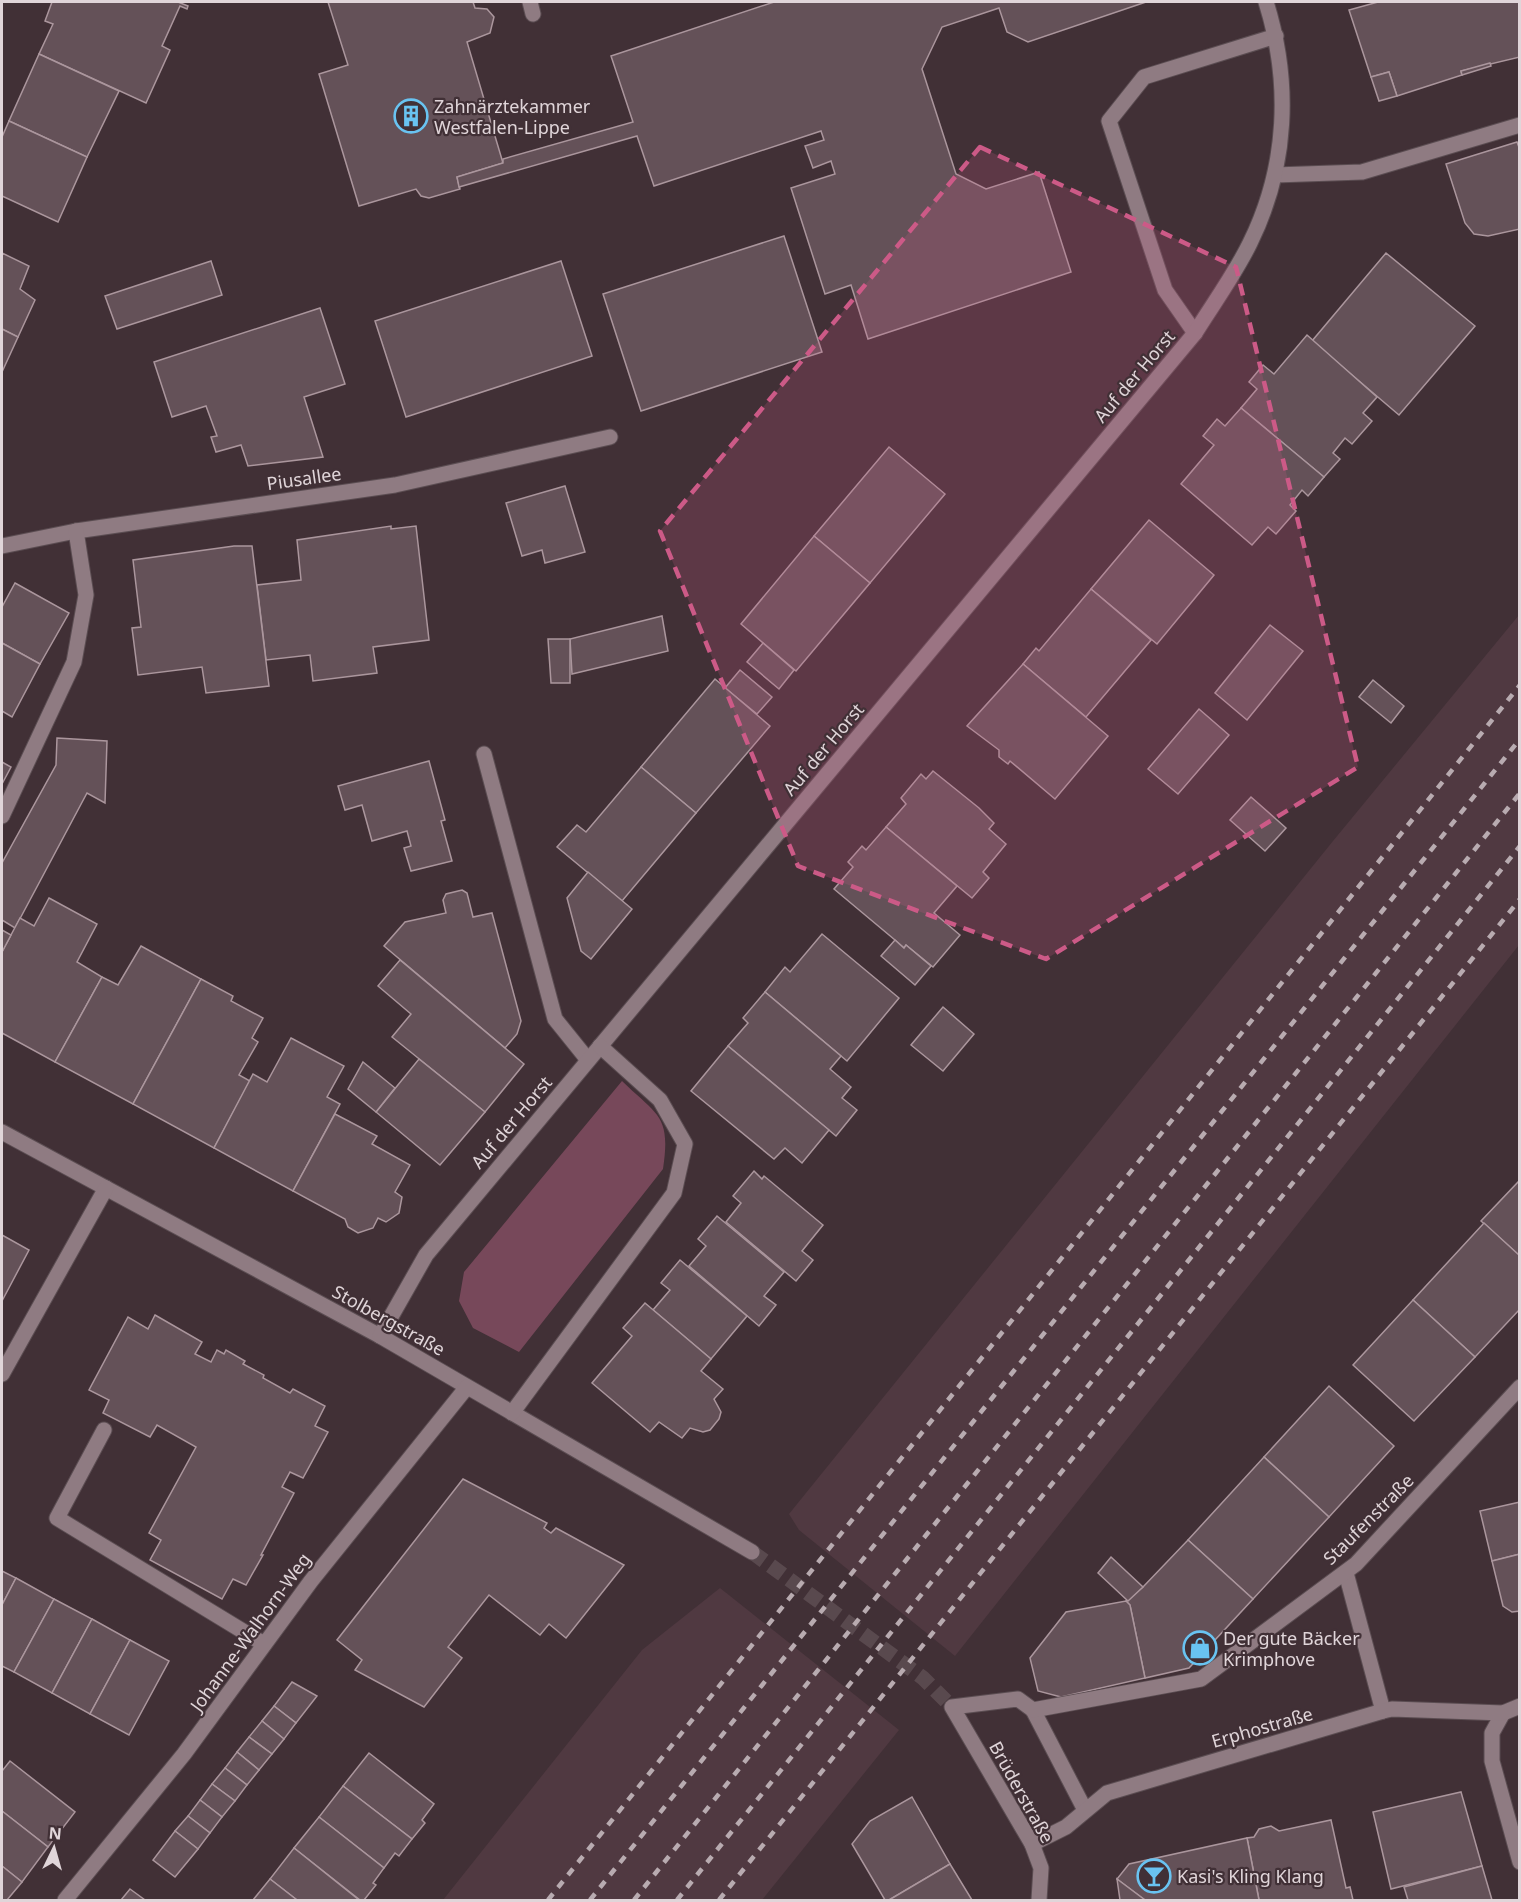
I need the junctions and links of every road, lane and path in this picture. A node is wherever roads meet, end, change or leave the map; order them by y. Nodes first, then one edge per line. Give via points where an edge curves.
1 (1266, 2) edge
2 (1276, 36) junction
3 (1520, 124) edge
4 (1275, 175) junction
5 (1195, 333) junction
6 (610, 437) dead end
7 (76, 531) junction
8 (2, 546) edge
9 (484, 754) dead end
10 (2, 816) edge
11 (600, 1046) junction
12 (588, 1060) junction
13 (2, 1132) edge
14 (106, 1188) junction
15 (380, 1336) junction
16 (2, 1374) edge
17 (467, 1387) junction
18 (1520, 1387) edge
19 (512, 1413) junction
20 (104, 1430) dead end
21 (752, 1552) tunnel mouth
22 (1351, 1569) junction
23 (264, 1644) junction
24 (1520, 1706) edge
25 (1034, 1710) junction
26 (1387, 1710) junction
27 (1503, 1713) junction
28 (1086, 1810) junction
29 (1032, 1844) junction
30 (1520, 1862) edge
31 (65, 1900) edge
32 (1038, 1900) edge

1 - 2 street, Auf der Horst
2 - 4 street, Auf der Horst via 1284,115
2 - 5 street via 1143,77 1109,121 1165,290
3 - 4 street via 1362,172
4 - 5 street, Auf der Horst via 1250,242
5 - 11 street, Auf der Horst
6 - 7 street, Piusallee via 395,485
7 - 8 street, Piusallee
7 - 10 street via 86,595 74,662
9 - 12 street via 555,1019
11 - 12 street, Auf der Horst
11 - 19 street via 660,1100 685,1144 674,1193
12 - 15 street, Auf der Horst via 426,1255
13 - 14 street, Stolbergstraße
14 - 15 street, Stolbergstraße
14 - 16 street
15 - 17 street, Stolbergstraße
17 - 19 street, Stolbergstraße
17 - 23 street, Johanne-Walhorn-Weg
18 - 22 street, Staufenstraße
19 - 21 street, Stolbergstraße
20 - 23 street via 57,1518
22 - 25 street, Staufenstraße via 1201,1679
22 - 26 street
23 - 31 street, Johanne-Walhorn-Weg via 184,1754
24 - 27 street, Erphostraße
25 - 28 street
25 - 29 street, Brüderstraße via 1018,1699 952,1707
26 - 27 street, Erphostraße
26 - 28 street, Erphostraße via 1107,1793
27 - 30 street via 1492,1733 1492,1761
28 - 29 street, Erphostraße via 1066,1827
29 - 32 street, Brüderstraße via 1041,1868

